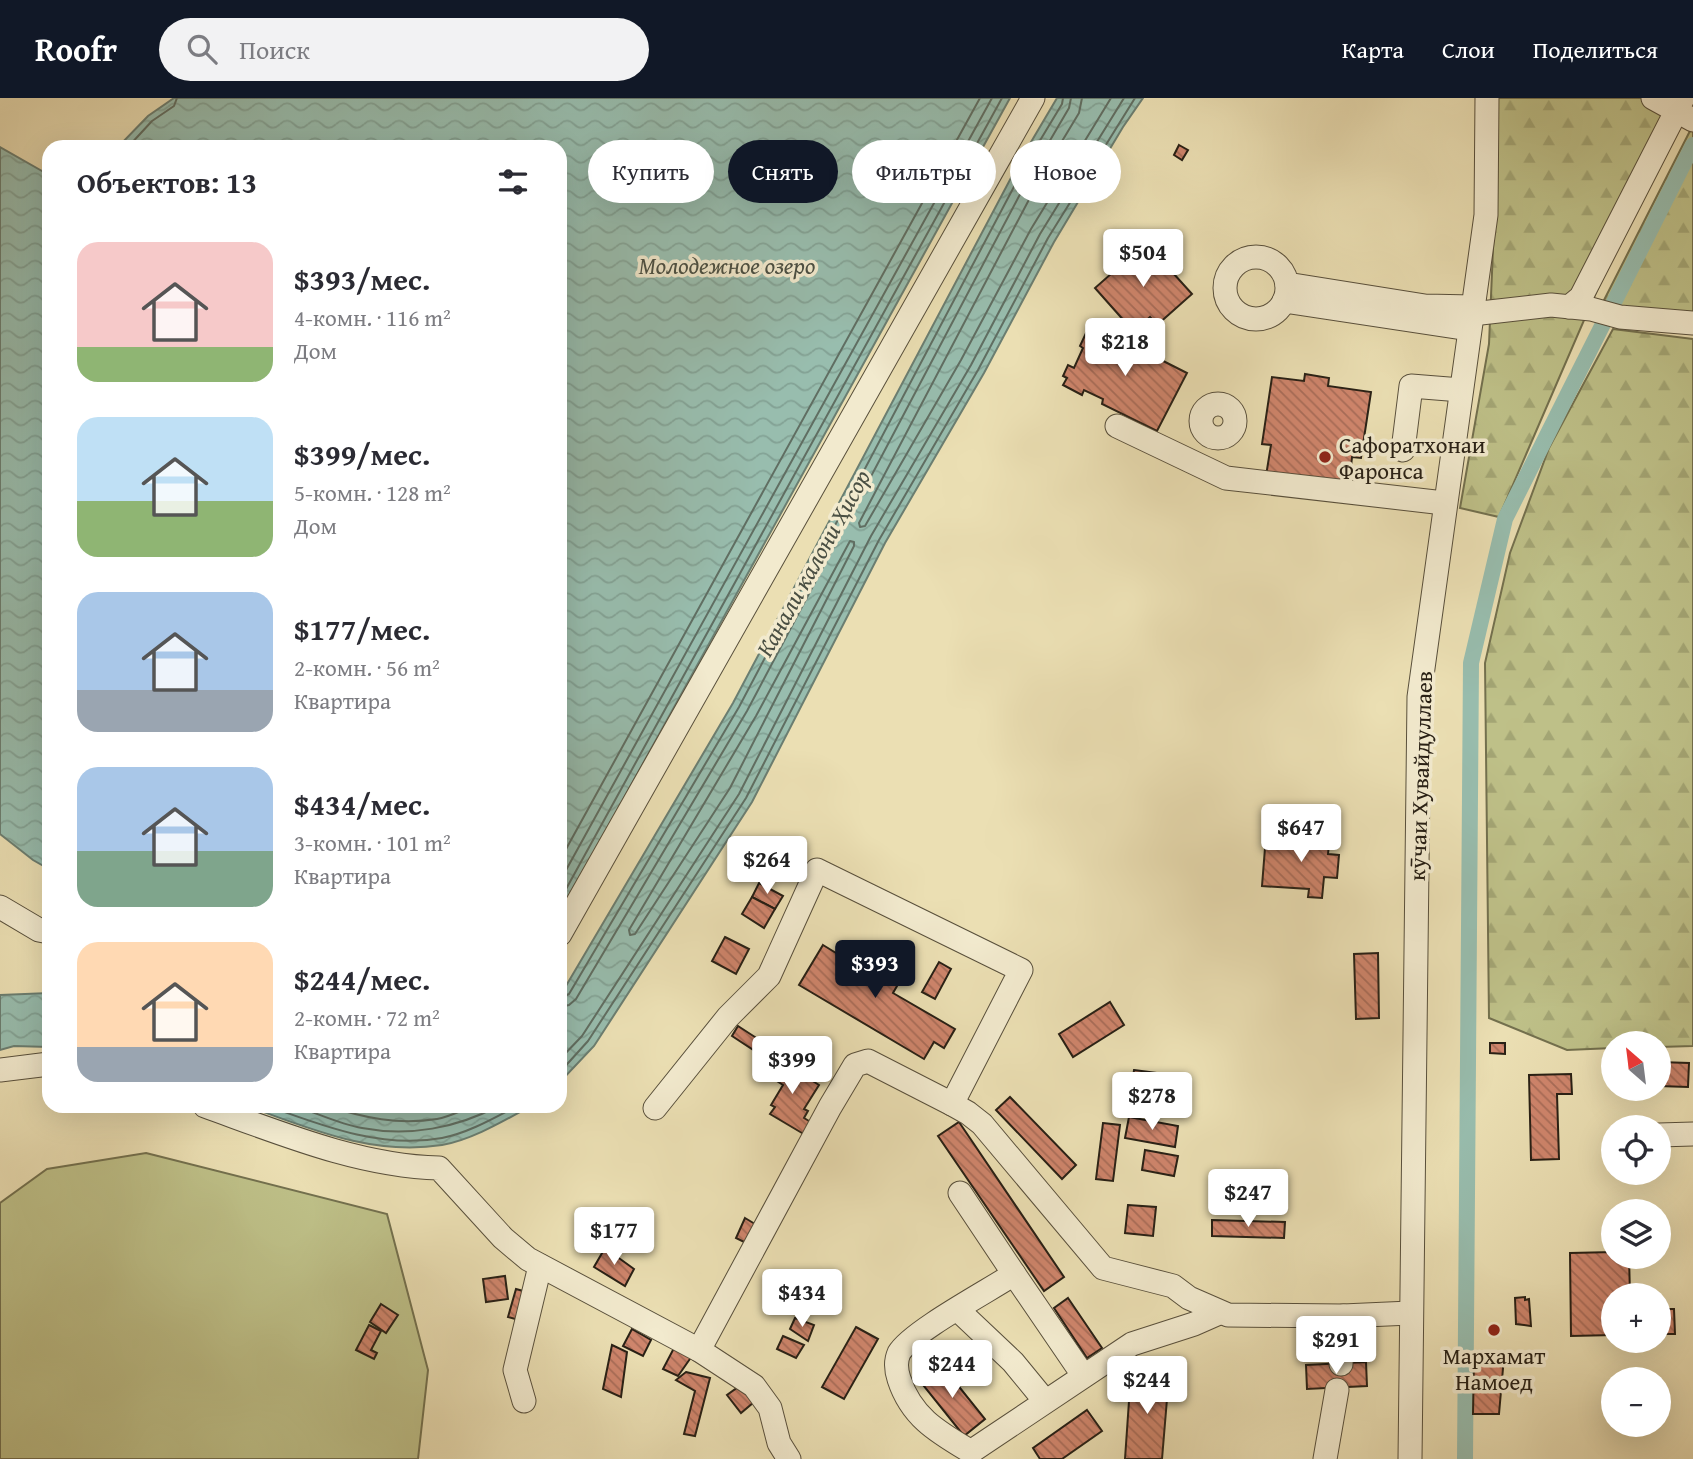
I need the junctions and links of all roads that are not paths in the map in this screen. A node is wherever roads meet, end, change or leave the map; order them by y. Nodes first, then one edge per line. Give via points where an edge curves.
1 (1033, 98) edge
2 (1487, 98) edge
3 (1653, 98) edge
4 (1685, 112) edge
5 (1286, 293) dead end
6 (1580, 308) junction
7 (1471, 317) junction
8 (1693, 323) edge
9 (1461, 390) junction
10 (1117, 426) dead end
11 (1219, 439) dead end
12 (1403, 450) dead end
13 (1209, 470) junction
14 (1444, 503) junction
15 (0, 907) edge
16 (567, 922) edge
17 (42, 931) edge
18 (42, 1065) edge
19 (0, 1070) edge
20 (952, 1104) junction
21 (655, 1108) dead end
22 (224, 1113) edge
23 (1693, 1134) edge
24 (1671, 1135) edge
25 (960, 1193) dead end
26 (540, 1266) junction
27 (1014, 1274) junction
28 (958, 1310) junction
29 (1219, 1313) junction
30 (1410, 1313) junction
31 (1343, 1316) junction
32 (699, 1350) junction
33 (1341, 1364) dead end
34 (1083, 1375) junction
35 (1337, 1390) dead end
36 (524, 1401) dead end
37 (1045, 1401) junction
38 (789, 1459) edge
39 (1325, 1459) edge
40 (1409, 1459) edge

1 - 16 street
2 - 7 street, кӯчаи Хувайдуллаев via 1486,215
3 - 4 street
4 - 6 street via 1581,297
5 - 7 street via 1425,306
6 - 7 street via 1551,305
6 - 8 street via 1620,317
7 - 9 street, кӯчаи Хувайдуллаев
9 - 12 street via 1411,386
9 - 14 street, кӯчаи Хувайдуллаев
10 - 13 street
11 - 13 street
13 - 14 street via 1226,478
14 - 30 street, кӯчаи Хувайдуллаев via 1419,697
15 - 17 street
18 - 19 street
20 - 21 street via 1021,970 817,870 769,976 716,1031
20 - 29 street via 982,1125 1103,1268 1173,1286
20 - 32 street via 868,1061 852,1068
22 - 26 street via 362,1157 439,1168 514,1248
23 - 24 street
25 - 27 street
26 - 32 street
26 - 36 street via 515,1370
27 - 28 street
27 - 34 street
28 - 37 street via 1013,1362
28 - 37 street via 911,1338 898,1355 896,1369 905,1397 920,1418 968,1450
29 - 31 street
29 - 34 street via 1132,1344
30 - 31 street
30 - 40 street, кӯчаи Хувайдуллаев
31 - 33 street
32 - 38 street via 754,1386 770,1408 779,1443
34 - 37 street
35 - 39 street

